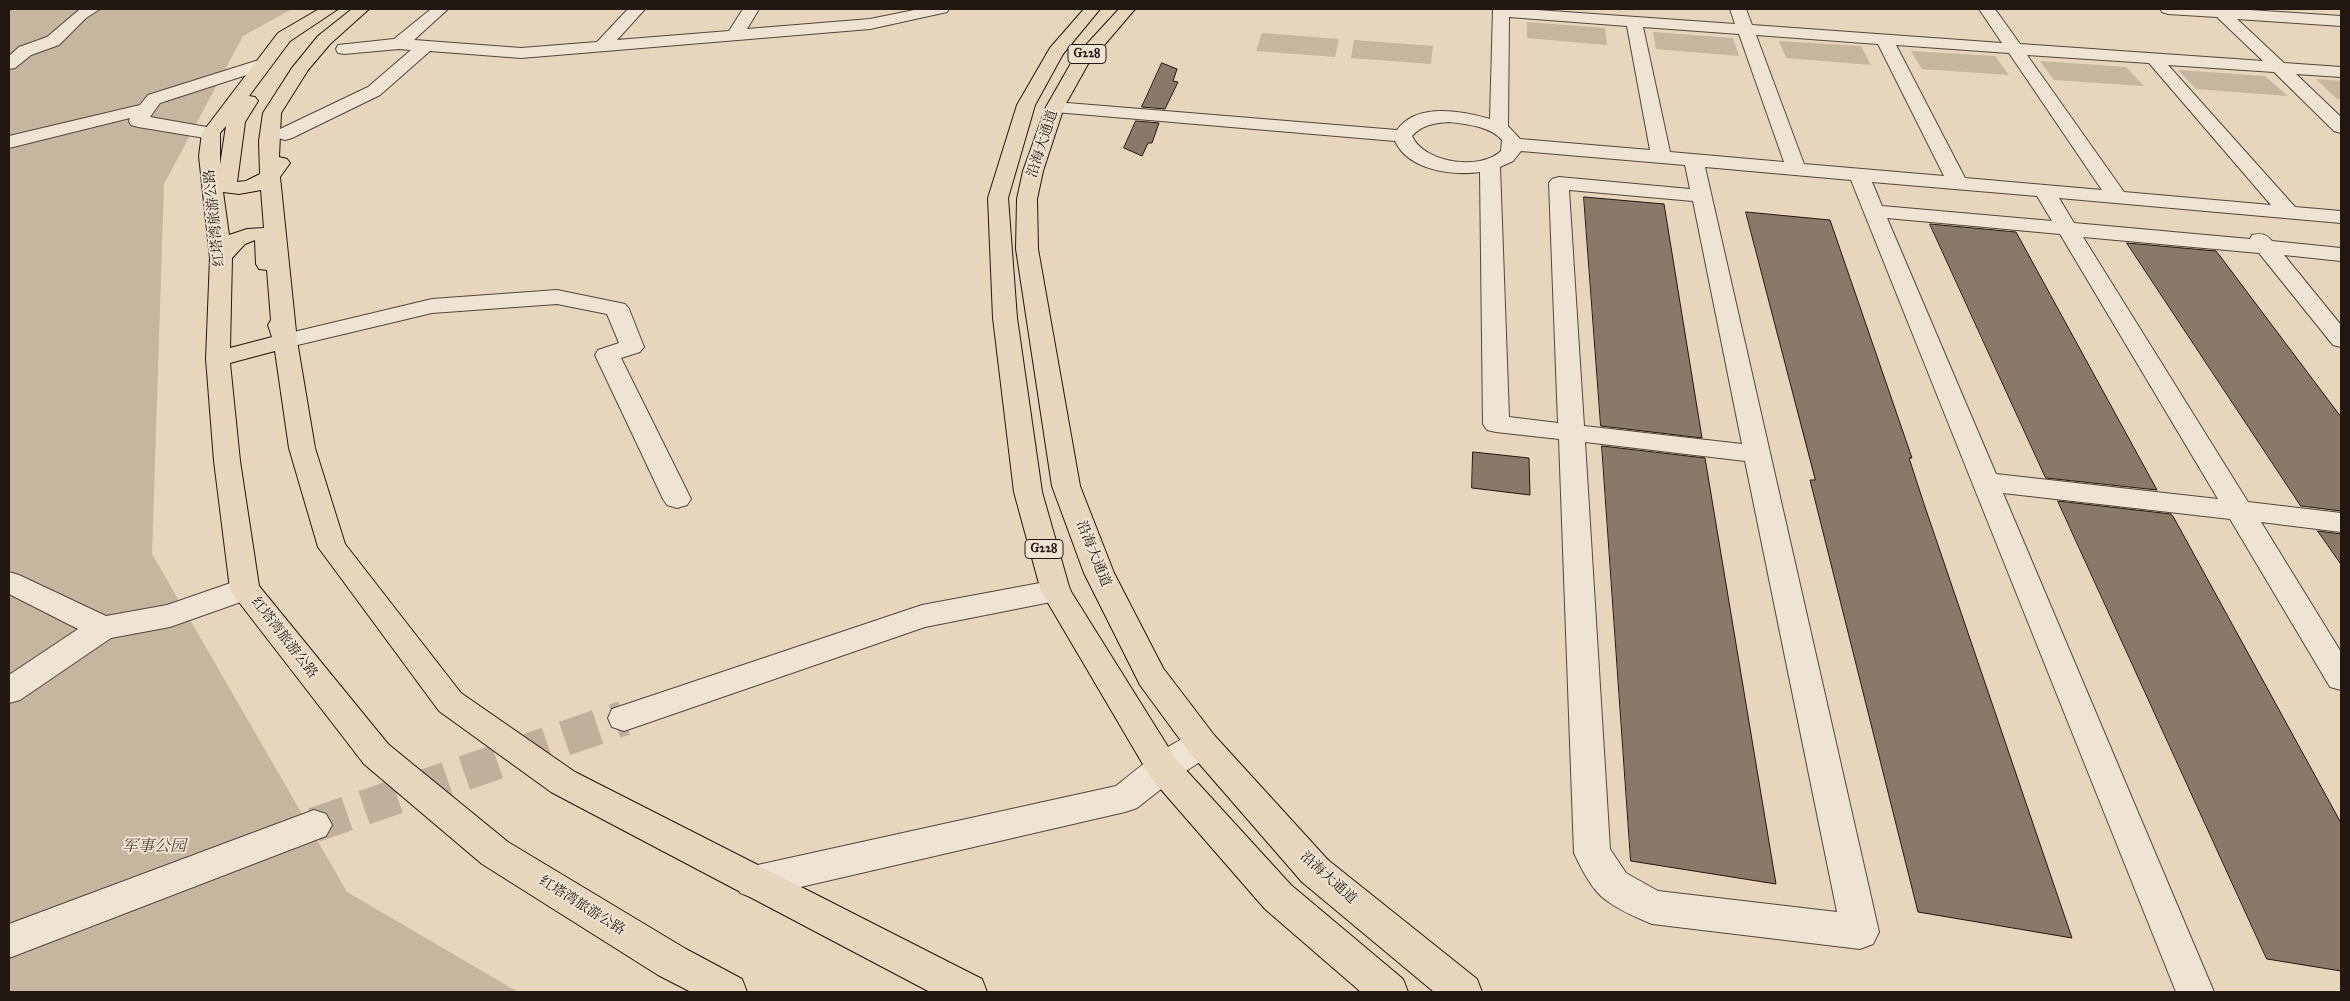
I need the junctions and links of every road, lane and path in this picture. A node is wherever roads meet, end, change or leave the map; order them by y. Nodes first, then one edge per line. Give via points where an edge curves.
1 (92, 9) edge
2 (330, 9) edge
3 (360, 9) edge
4 (440, 9) edge
5 (637, 9) edge
6 (751, 9) edge
7 (836, 9) edge
8 (940, 9) edge
9 (1092, 9) edge
10 (1127, 9) edge
11 (1738, 9) edge
12 (1987, 9) edge
13 (2168, 9) edge
14 (1501, 10) edge
15 (2222, 12) junction
16 (2341, 20) edge
17 (1634, 21) junction
18 (839, 27) junction
19 (1746, 29) junction
20 (735, 35) junction
21 (1884, 39) junction
22 (399, 44) junction
23 (426, 46) junction
24 (602, 46) junction
25 (344, 49) junction
26 (2015, 49) junction
27 (2154, 59) junction
28 (9, 64) edge
29 (2280, 68) junction
30 (258, 71) junction
31 (2341, 72) edge
32 (1026, 104) junction
33 (1055, 107) junction
34 (147, 109) junction
35 (2341, 127) edge
36 (1499, 128) junction
37 (211, 133) junction
38 (285, 134) junction
39 (1402, 136) junction
40 (9, 142) edge
41 (1512, 144) junction
42 (1661, 157) junction
43 (1694, 160) junction
44 (1490, 164) junction
45 (1796, 169) junction
46 (1860, 175) junction
47 (270, 177) junction
48 (1958, 184) junction
49 (2045, 192) junction
50 (1701, 196) junction
51 (2118, 198) junction
52 (2234, 208) junction
53 (1874, 211) junction
54 (2290, 213) junction
55 (2341, 217) edge
56 (2068, 229) junction
57 (2266, 247) junction
58 (2341, 254) edge
59 (221, 258) junction
60 (2341, 340) edge
61 (285, 341) junction
62 (218, 359) junction
63 (1572, 432) junction
64 (1757, 454) junction
65 (1985, 482) junction
66 (678, 499) dead end
67 (2239, 510) junction
68 (2341, 522) edge
69 (9, 582) edge
70 (246, 589) junction
71 (1056, 590) junction
72 (103, 628) junction
73 (2341, 678) edge
74 (9, 691) edge
75 (624, 718) tunnel mouth
76 (1202, 744) junction
77 (1162, 768) junction
78 (314, 825) tunnel mouth
79 (753, 882) junction
80 (9, 941) edge
81 (728, 992) edge
82 (968, 992) edge
83 (1389, 992) edge
84 (1464, 992) edge
85 (2195, 992) edge

1 - 28 street via 80,15 53,41 25,51
2 - 30 main road via 284,37
3 - 25 main road via 362,28
3 - 47 main road via 318,47 272,113
4 - 22 street
5 - 24 street
6 - 20 street
7 - 18 street
8 - 18 street
9 - 32 main road, 沿海大通道 / G228 via 1056,52
10 - 33 main road, 沿海大通道 / G228 via 1080,62
11 - 19 street
12 - 26 street
13 - 15 street
14 - 17 street
14 - 36 street
15 - 16 street
15 - 29 street
17 - 19 street
17 - 42 street
18 - 20 street
19 - 21 street
19 - 45 street
20 - 24 street
21 - 26 street
21 - 48 street
22 - 23 street
22 - 25 street
23 - 24 street via 521,53
23 - 38 street via 374,91
25 - 38 main road via 289,109
26 - 27 street
26 - 51 street
27 - 29 street
27 - 54 street
29 - 31 street
29 - 35 street
30 - 34 street via 154,100
30 - 37 main road
30 - 47 main road via 258,85 236,122 227,182 230,188 241,189
32 - 33 main road
32 - 71 main road, 沿海大通道 / G228 via 998,198 1001,260 1005,318 1028,492
33 - 39 street
33 - 76 main road, 沿海大通道 / G228 via 1033,171 1027,200 1027,249 1066,486 1099,573 1151,676
34 - 37 street via 138,121
34 - 40 street
36 - 39 street via 1467,118 1432,118 1407,128
36 - 41 street
37 - 59 main road, 红塔湾旅游公路 via 209,156
38 - 47 main road via 282,161
39 - 44 street via 1403,144 1411,152 1430,162 1456,167
41 - 42 street
41 - 44 street via 1503,159
42 - 43 street
43 - 45 street
43 - 50 street
44 - 63 street via 1496,424
45 - 46 street
46 - 48 street
46 - 53 street
47 - 61 main road
48 - 49 street
49 - 51 street
49 - 56 street
50 - 63 street via 1560,183
50 - 64 street
51 - 52 street
52 - 54 street
52 - 57 street
53 - 56 street
53 - 65 street
54 - 55 street
56 - 57 street
56 - 67 street
57 - 58 street
57 - 60 street
59 - 61 main road via 235,239 248,233 262,234 266,240 268,281
59 - 62 main road, 红塔湾旅游公路
61 - 62 main road
61 - 66 street via 432,306 557,297 617,309 632,346 607,355
61 - 79 main road via 302,448 332,547 450,702 564,782
62 - 70 main road, 红塔湾旅游公路 via 227,462
63 - 64 street
63 - 64 street via 1592,853 1613,884 1652,907 1860,932
65 - 67 street
65 - 85 street
67 - 68 street
67 - 73 street
69 - 72 street
70 - 72 street via 170,616
70 - 81 main road, 红塔湾旅游公路 via 376,754 495,853 672,962
71 - 75 street via 922,616
71 - 77 main road, 沿海大通道 / G228
72 - 74 street
76 - 77 street
76 - 84 main road, 沿海大通道 / G228 via 1315,871
77 - 79 street via 1125,798
77 - 83 main road, 沿海大通道 / G228 via 1278,897
78 - 80 street
79 - 82 main road

